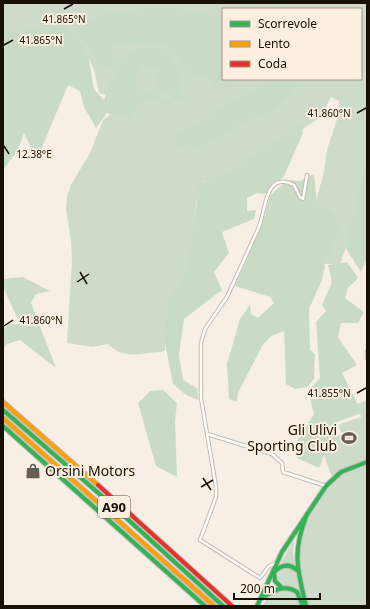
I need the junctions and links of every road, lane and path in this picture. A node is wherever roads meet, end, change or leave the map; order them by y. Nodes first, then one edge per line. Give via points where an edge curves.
1 (307, 175) dead end
2 (367, 351) edge
3 (367, 358) edge
4 (3, 402) edge
5 (3, 410) edge
6 (3, 418) edge
7 (3, 426) edge
8 (207, 434) junction
9 (367, 462) edge
10 (326, 486) junction
11 (307, 514) junction
12 (277, 563) junction
13 (274, 572) junction
14 (298, 572) junction
15 (282, 587) junction
16 (262, 598) junction
17 (205, 606) edge
18 (214, 606) edge
19 (223, 606) edge
20 (232, 606) edge
21 (257, 606) edge
22 (303, 606) edge
23 (306, 606) edge

1 - 8 street via 303,199 294,185 286,182 274,185 268,191 263,216 227,297 202,335 201,398
2 - 3 street
4 - 20 main road
5 - 19 main road, A90
6 - 18 main road, A90
7 - 17 main road
8 - 10 street via 272,454 282,463 283,472
8 - 12 street via 216,497 200,540 260,578 269,566
9 - 10 main road via 341,472
10 - 11 main road
11 - 12 main road
11 - 14 main road via 295,548
12 - 13 main road
13 - 14 main road via 285,565 292,566
13 - 15 main road via 276,582
13 - 16 main road
14 - 23 main road
15 - 16 main road
15 - 22 main road via 296,593
16 - 21 main road

